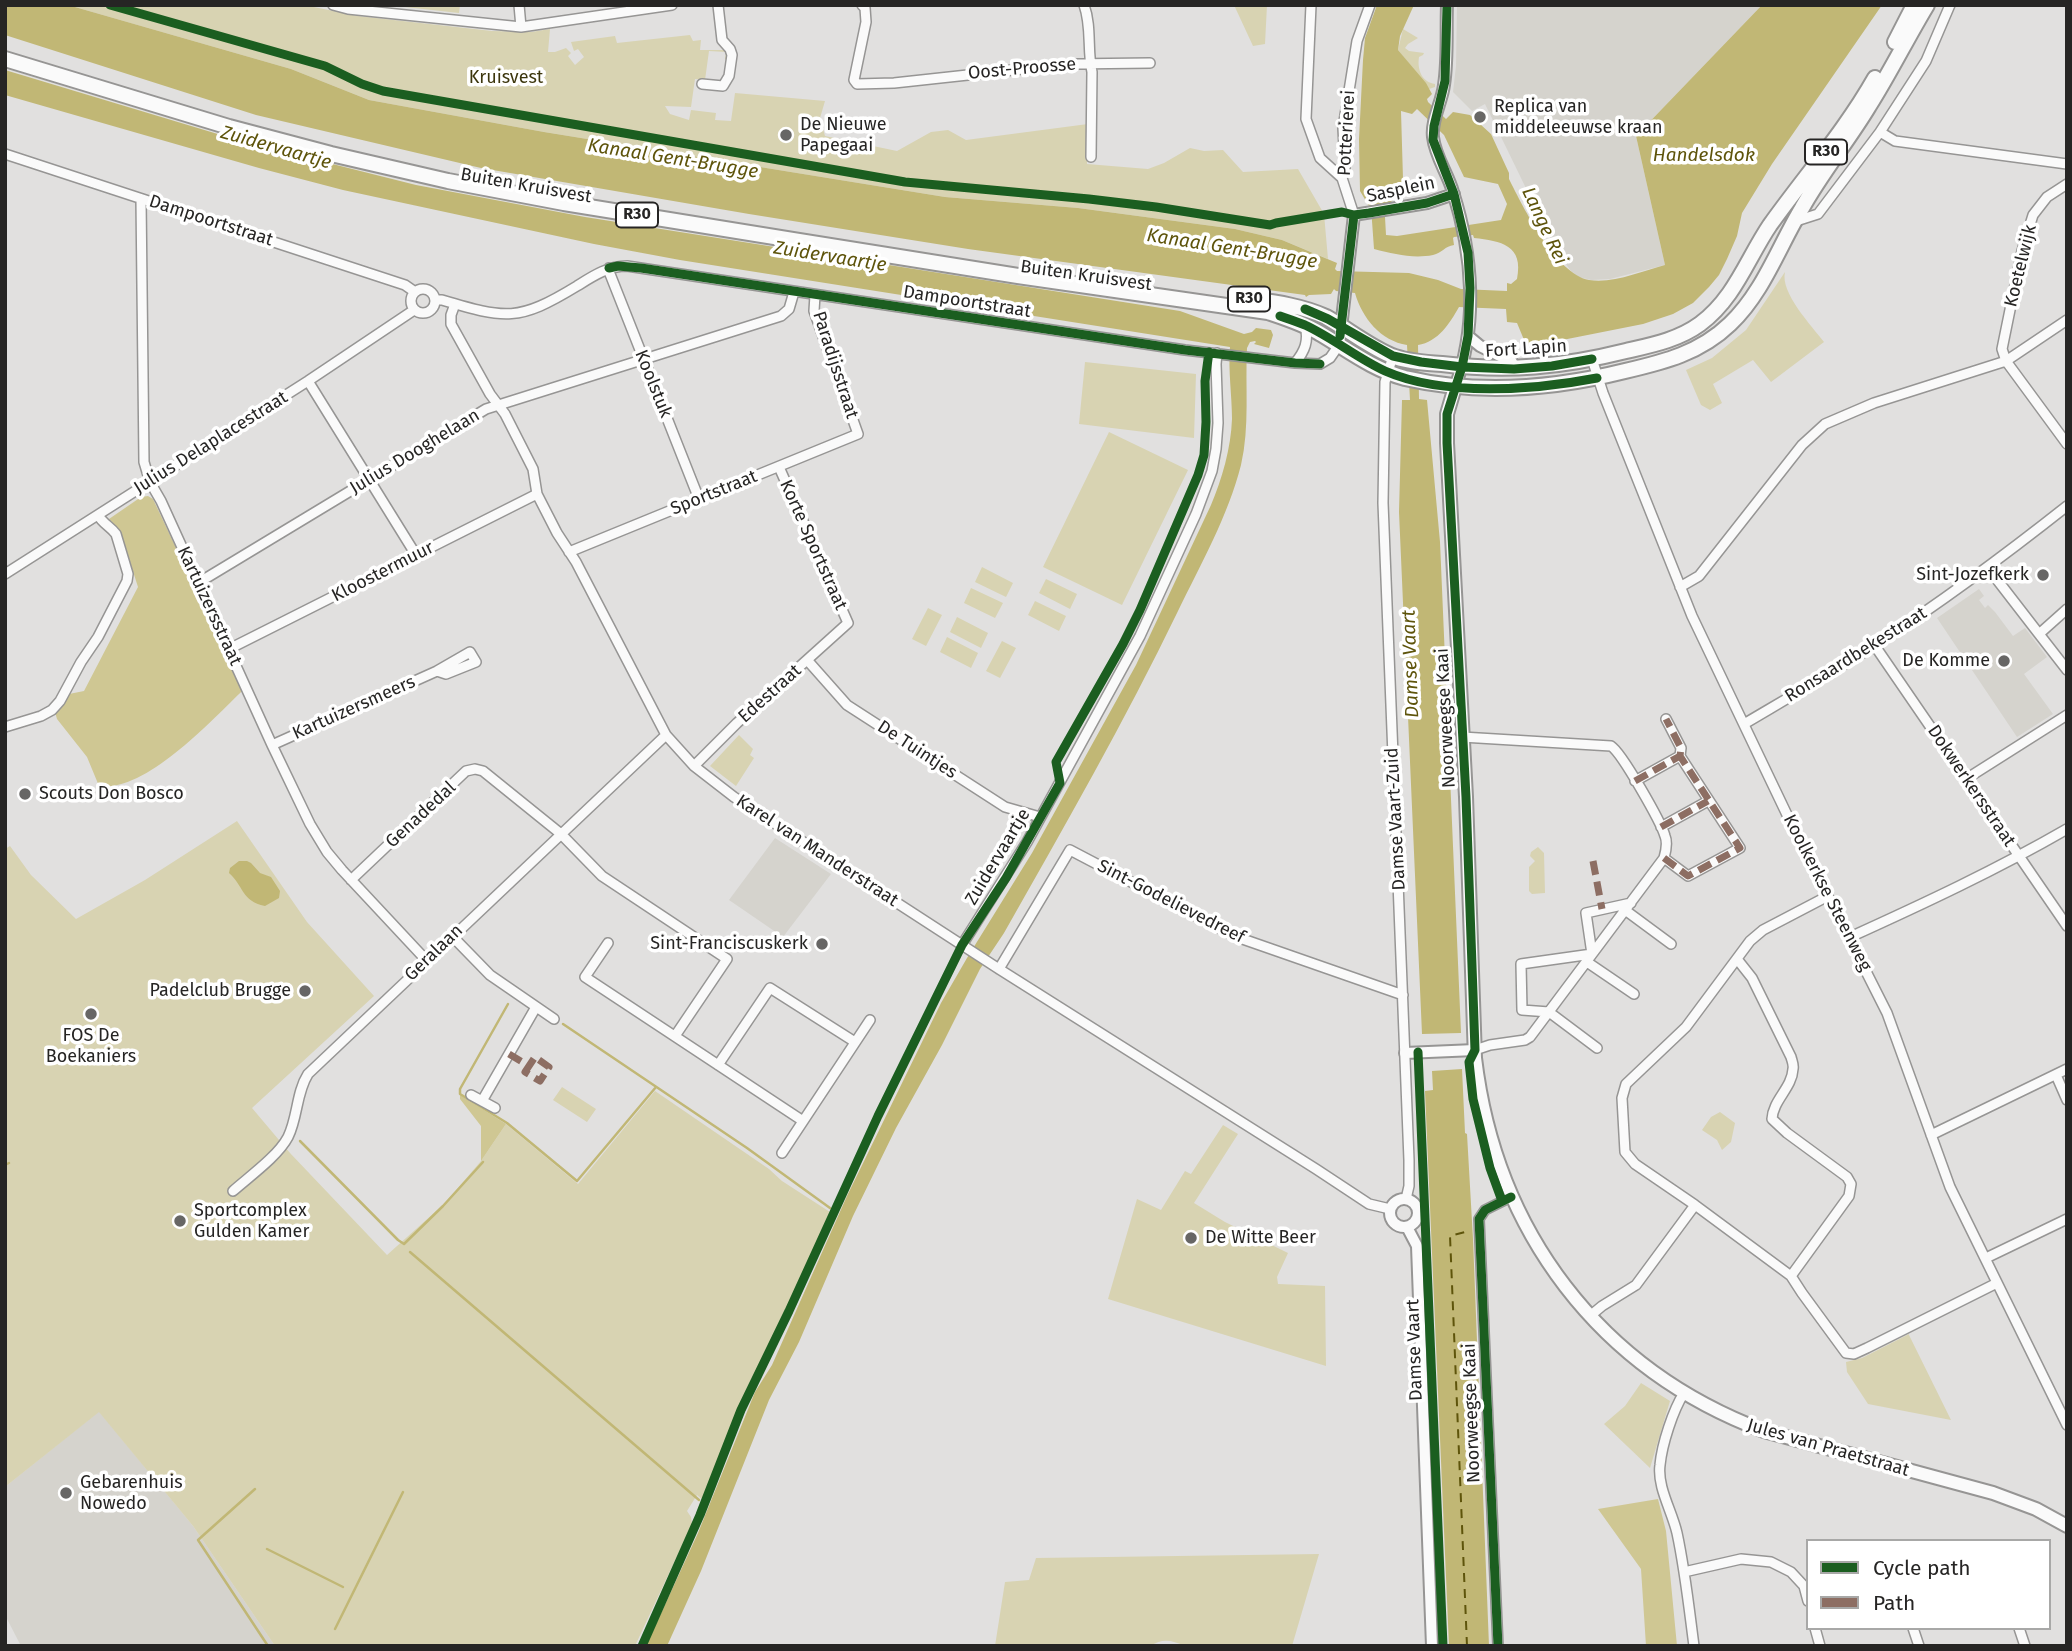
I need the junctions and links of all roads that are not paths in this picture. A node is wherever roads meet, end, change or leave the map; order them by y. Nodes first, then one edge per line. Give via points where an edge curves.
1 (333, 5) edge
2 (519, 5) edge
3 (672, 5) edge
4 (718, 5) edge
5 (862, 5) edge
6 (1084, 5) edge
7 (1311, 5) edge
8 (1370, 5) edge
9 (1447, 5) edge
10 (1914, 5) edge
11 (1927, 5) edge
12 (1950, 5) edge
13 (348, 7) edge
14 (619, 9) edge
15 (521, 27) junction
16 (5, 49) edge
17 (5, 59) edge
18 (1090, 62) junction
19 (1150, 63) dead end
20 (702, 84) dead end
21 (1880, 132) junction
22 (5, 154) edge
23 (1091, 157) dead end
24 (2067, 164) edge
25 (1342, 178) junction
26 (2067, 184) edge
27 (1454, 194) junction
28 (141, 199) junction
29 (1354, 215) junction
30 (1793, 222) junction
31 (609, 268) junction
32 (415, 292) junction
33 (794, 292) junction
34 (815, 295) junction
35 (436, 300) junction
36 (455, 304) junction
37 (414, 310) junction
38 (2067, 320) edge
39 (1305, 325) junction
40 (1342, 327) junction
41 (1468, 336) junction
42 (1339, 345) junction
43 (1217, 353) junction
44 (643, 359) junction
45 (1407, 359) junction
46 (1592, 359) junction
47 (2006, 361) junction
48 (1294, 363) junction
49 (1462, 367) junction
50 (1514, 369) junction
51 (1387, 372) junction
52 (1597, 378) junction
53 (308, 382) junction
54 (1455, 387) junction
55 (497, 405) junction
56 (858, 434) joint
57 (2067, 444) edge
58 (779, 467) junction
59 (150, 481) junction
60 (369, 481) junction
61 (537, 494) junction
62 (699, 499) junction
63 (2067, 506) edge
64 (98, 515) junction
65 (569, 552) junction
66 (416, 555) junction
67 (1988, 568) junction
68 (5, 574) edge
69 (198, 583) junction
70 (1680, 587) junction
71 (2067, 609) edge
72 (848, 623) joint
73 (2039, 634) junction
74 (1875, 646) junction
75 (229, 649) junction
76 (807, 661) junction
77 (2067, 670) edge
78 (437, 671) dead end
79 (2067, 715) edge
80 (1666, 719) dead end
81 (1744, 724) junction
82 (5, 727) edge
83 (666, 735) junction
84 (1462, 737) junction
85 (272, 745) junction
86 (1681, 756) junction
87 (694, 766) junction
88 (1966, 779) junction
89 (1636, 781) junction
90 (1708, 801) junction
91 (1040, 817) junction
92 (1661, 827) junction
93 (2067, 829) edge
94 (561, 834) junction
95 (2019, 857) junction
96 (1664, 858) junction
97 (351, 880) junction
98 (1828, 896) junction
99 (1628, 906) junction
100 (2067, 926) edge
101 (452, 936) junction
102 (1848, 938) junction
103 (608, 943) dead end
104 (1671, 944) dead end
105 (962, 945) junction
106 (1589, 958) junction
107 (1737, 959) junction
108 (427, 961) junction
109 (999, 969) junction
110 (1634, 994) dead end
111 (1404, 995) junction
112 (536, 1007) junction
113 (1549, 1012) junction
114 (554, 1018) dead end
115 (870, 1020) dead end
116 (675, 1036) junction
117 (855, 1042) junction
118 (1597, 1048) dead end
119 (1475, 1050) junction
120 (1405, 1053) junction
121 (719, 1066) junction
122 (2067, 1069) edge
123 (2056, 1075) junction
124 (471, 1095) dead end
125 (2067, 1100) edge
126 (482, 1101) junction
127 (495, 1108) dead end
128 (803, 1121) junction
129 (1931, 1135) junction
130 (782, 1153) dead end
131 (233, 1191) dead end
132 (1511, 1197) junction
133 (1406, 1199) junction
134 (1695, 1205) junction
135 (1390, 1209) junction
136 (2067, 1219) edge
137 (1407, 1227) junction
138 (1986, 1258) junction
139 (1791, 1276) junction
140 (1997, 1283) junction
141 (1590, 1316) junction
142 (1684, 1393) junction
143 (2062, 1403) edge
144 (2067, 1425) edge
145 (2067, 1526) edge
146 (1684, 1572) junction
147 (1806, 1586) edge
148 (1432, 1646) edge
149 (1498, 1646) edge
150 (1694, 1646) edge

1 - 13 street
2 - 15 street
3 - 14 street
4 - 20 street via 722,40 731,52 729,76 721,86
5 - 18 street, Oost-Proosse via 866,22 855,83
6 - 18 street
7 - 25 street via 1306,119 1320,158
8 - 25 street, Potterierei via 1357,41 1347,96
9 - 27 street, Sasplein via 1444,89 1433,139
10 - 46 main road, Fort Lapin / R30 via 1855,110 1768,228 1731,294 1699,325 1672,339
11 - 30 main road, Fort Lapin / R30 via 1870,105
12 - 21 street via 1926,61
13 - 15 street
14 - 15 street
16 - 40 main road, Buiten Kruisvest / R30 via 193,107 450,172 1006,265 1280,304 1305,309
17 - 39 main road, Buiten Kruisvest / R30 via 229,127 448,181 1018,276 1268,312
18 - 19 street, Oost-Proosse
18 - 23 street
21 - 24 street via 1895,141
21 - 30 street via 1818,214
22 - 28 street, Dampoortstraat
25 - 29 street, Potterierei
26 - 47 street, Koetelwijk via 2047,197 2033,215 2001,349
27 - 29 street, Sasplein
27 - 41 street, Sasplein via 1470,271
28 - 32 street, Dampoortstraat
28 - 59 street, Kartuizersstraat via 144,462
29 - 40 street, Potterierei
30 - 52 main road, Fort Lapin / R30 via 1756,291 1717,335 1677,358
31 - 33 street, Dampoortstraat via 641,268
31 - 36 street, Dampoortstraat via 548,304 522,313 489,314
31 - 44 street, Koolstuk
32 - 35 street, Dampoortstraat via 426,289
32 - 37 street via 411,299
33 - 34 street, Dampoortstraat
33 - 44 street, Julius Dooghelaan via 789,309 781,316
34 - 43 street, Dampoortstraat
34 - 56 street, Paradijsstraat via 814,311
35 - 36 street, Dampoortstraat
35 - 37 street via 428,313
36 - 55 street, Karel van Manderstraat via 451,324
37 - 53 street, Julius Delaplacestraat
38 - 47 street
39 - 42 main road, Buiten Kruisvest / R30
39 - 48 street via 1306,344
40 - 42 street, Potterierei
40 - 45 main road, Buiten Kruisvest / R30
41 - 49 street, Sasplein
41 - 50 street via 1512,362
42 - 48 street, Dampoortstraat via 1320,364
42 - 51 main road, Buiten Kruisvest / R30
43 - 48 street, Dampoortstraat
43 - 91 street, Zuidervaartje via 1217,436 1206,488 1140,636
44 - 55 street, Julius Dooghelaan
44 - 62 street, Koolstuk
45 - 49 main road, Buiten Kruisvest / R30
45 - 51 street, Damse Vaart-Zuid
46 - 50 main road, Fort Lapin / R30
46 - 52 street, Koolkerkse Steenweg
47 - 57 street
47 - 70 street via 1874,403 1825,424 1802,445 1699,576
49 - 50 main road, Fort Lapin / R30
49 - 54 street, Sasplein
51 - 54 main road, Buiten Kruisvest / R30
51 - 111 street, Damse Vaart-Zuid via 1383,503
52 - 54 main road, Fort Lapin / R30 via 1530,388
52 - 70 street, Koolkerkse Steenweg
53 - 59 street, Julius Delaplacestraat
53 - 60 street
54 - 84 main road, Noorweegse Kaai via 1447,414 1447,443
55 - 60 street, Julius Dooghelaan
55 - 61 street, Karel van Manderstraat via 533,469
56 - 58 street, Sportstraat
58 - 62 street, Sportstraat
58 - 72 street, Korte Sportstraat
59 - 64 street, Julius Delaplacestraat
59 - 69 street, Kartuizersstraat
60 - 66 street
60 - 69 street, Julius Dooghelaan
61 - 65 street, Karel van Manderstraat
61 - 66 street, Kloostermuur
62 - 65 street, Sportstraat
63 - 67 street, Ronsaardbekestraat
64 - 68 street, Julius Delaplacestraat
64 - 82 street via 116,534 128,574 126,586 60,701 41,716
65 - 83 street, Karel van Manderstraat
66 - 75 street, Kloostermuur
67 - 73 street
67 - 74 street, Ronsaardbekestraat
69 - 75 street, Kartuizersstraat
70 - 81 street, Koolkerkse Steenweg
71 - 73 street
72 - 76 street, Edestraat
73 - 77 street
74 - 81 street, Ronsaardbekestraat
74 - 88 street, Dokwerkersstraat
75 - 85 street, Kartuizersstraat
76 - 87 street, Edestraat
76 - 91 street, De Tuintjes via 847,705 1005,807
78 - 85 street, Kartuizersmeers
79 - 88 street
80 - 86 street
81 - 98 street, Koolkerkse Steenweg
83 - 87 street, Karel van Manderstraat
83 - 94 street, Geralaan
84 - 89 street via 1611,746
84 - 119 main road, Noorweegse Kaai
85 - 97 street, Kartuizersstraat via 310,824
86 - 89 street
86 - 90 street
87 - 105 street, Karel van Manderstraat via 734,797
88 - 95 street, Dokwerkersstraat
89 - 92 street
90 - 92 street
90 - 96 street via 1740,848 1688,876
91 - 105 street, Zuidervaartje
92 - 96 street via 1666,839
93 - 95 street
94 - 97 street, Genadedal via 475,769 466,771
94 - 101 street, Geralaan
94 - 116 street via 602,876 727,959
95 - 100 street, Dokwerkersstraat
95 - 102 street
96 - 99 street
97 - 108 street, Kartuizersstraat
98 - 102 street, Koolkerkse Steenweg
98 - 107 street via 1763,930
99 - 104 street
99 - 106 street
99 - 106 street via 1586,913
101 - 108 street, Geralaan
101 - 112 street via 490,975
102 - 129 street, Koolkerkse Steenweg via 1887,1013
103 - 116 street via 584,977
105 - 109 street, Karel van Manderstraat
106 - 110 street
106 - 113 street
106 - 113 street via 1521,964 1522,1010
107 - 134 street via 1686,1027 1626,1084 1622,1098 1625,1152 1635,1164
107 - 139 street via 1752,978 1791,1057 1793,1069 1772,1119 1852,1184 1849,1196
108 - 131 street, Geralaan via 308,1074 287,1139
109 - 111 street, Sint-Godelievedreef via 1070,850 1234,936
109 - 135 street, Karel van Manderstraat via 1369,1205
111 - 120 street, Damse Vaart-Zuid
112 - 114 street
112 - 126 street
113 - 118 street
113 - 119 street via 1525,1040
115 - 117 street
116 - 121 street
117 - 121 street via 770,988
117 - 128 street
119 - 120 street
119 - 132 main road, Noorweegse Kaai via 1486,1123
120 - 133 street, Damse Vaart-Zuid
121 - 128 street
122 - 123 street
123 - 125 street
123 - 129 street
124 - 126 street
126 - 127 street
128 - 130 street
129 - 138 street, Koolkerkse Steenweg via 1950,1187
132 - 141 main road, Jules van Praetstraat via 1540,1250
132 - 149 street, Noorweegse Kaai via 1485,1210 1479,1219
133 - 135 street via 1396,1201
133 - 137 street via 1418,1211
134 - 139 street
134 - 141 street via 1636,1285
135 - 137 street via 1394,1223
136 - 138 street
137 - 148 street via 1417,1246
138 - 140 street, Koolkerkse Steenweg
139 - 140 street via 1841,1348 1854,1354
140 - 143 street, Koolkerkse Steenweg
141 - 142 main road, Jules van Praetstraat via 1622,1348
142 - 145 main road, Jules van Praetstraat via 1763,1432 1993,1493
142 - 146 street via 1675,1408 1660,1478
143 - 144 street, Koolkerkse Steenweg
146 - 147 street via 1741,1559 1771,1562
146 - 150 street

